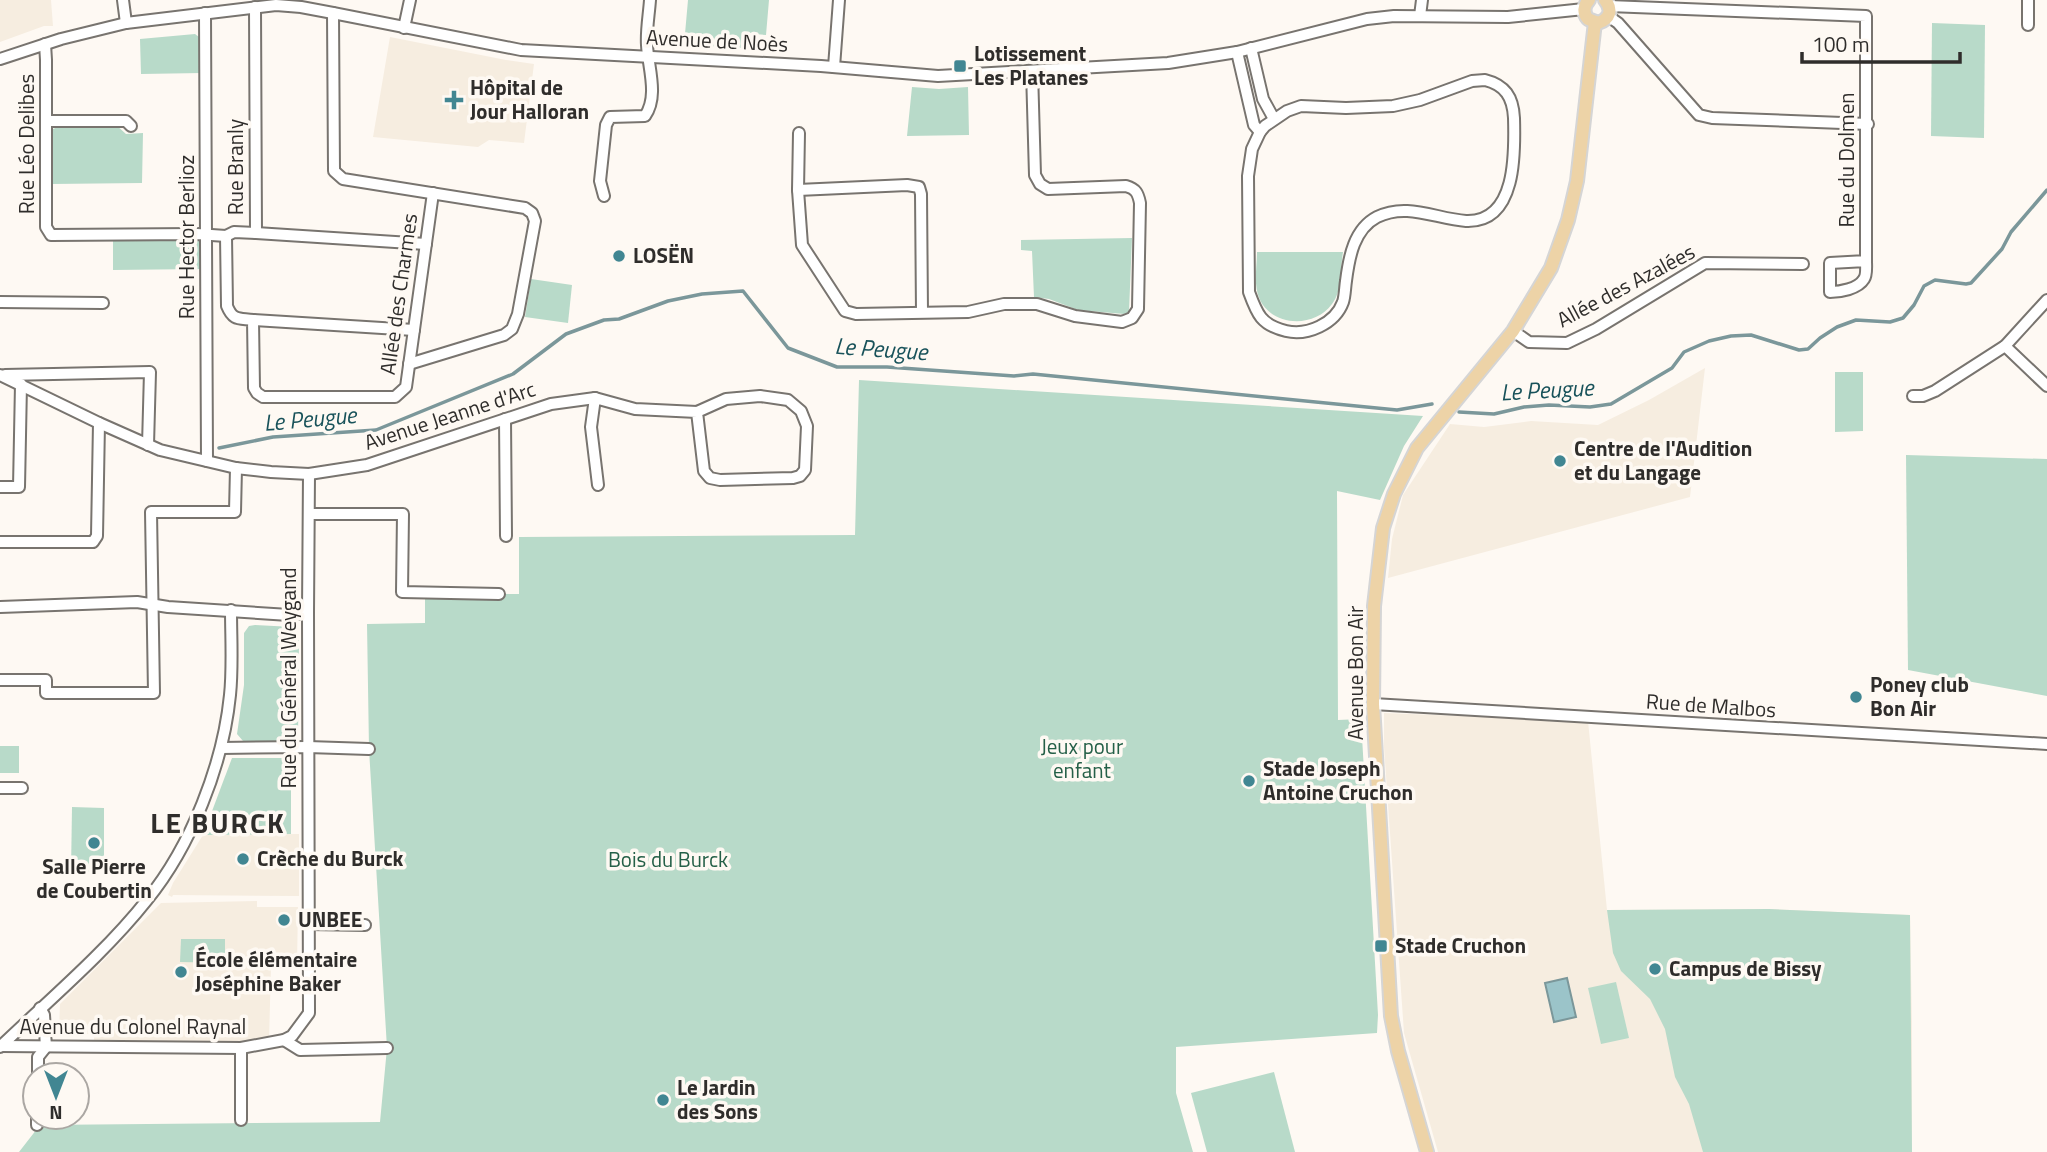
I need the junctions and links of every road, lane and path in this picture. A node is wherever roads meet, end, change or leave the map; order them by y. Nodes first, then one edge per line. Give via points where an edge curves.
1 (123, 0) edge
2 (410, 0) edge
3 (650, 0) edge
4 (839, 0) edge
5 (1422, 0) edge
6 (2028, 0) edge
7 (1587, 5) edge
8 (255, 7) junction
9 (1608, 7) edge
10 (205, 13) junction
11 (334, 13) junction
12 (1420, 16) junction
13 (1595, 22) junction
14 (126, 23) junction
15 (2028, 25) dead end
16 (404, 28) junction
17 (45, 44) junction
18 (1251, 48) junction
19 (1237, 52) junction
20 (649, 56) junction
21 (0, 59) edge
22 (834, 67) junction
23 (1032, 71) junction
24 (1274, 119) junction
25 (46, 121) junction
26 (1868, 124) junction
27 (131, 127) dead end
28 (1260, 132) junction
29 (799, 134) dead end
30 (798, 190) junction
31 (433, 192) junction
32 (604, 196) dead end
33 (256, 233) junction
34 (206, 236) junction
35 (226, 236) junction
36 (426, 244) junction
37 (1866, 261) dead end
38 (1803, 264) dead end
39 (2047, 300) edge
40 (0, 302) edge
41 (103, 303) dead end
42 (922, 312) junction
43 (253, 320) junction
44 (414, 330) junction
45 (1513, 331) junction
46 (2005, 346) junction
47 (409, 364) junction
48 (1, 375) edge
49 (21, 384) junction
50 (2047, 386) edge
51 (1913, 396) dead end
52 (595, 398) junction
53 (697, 412) junction
54 (505, 419) junction
55 (99, 423) junction
56 (148, 445) junction
57 (207, 461) junction
58 (236, 468) junction
59 (309, 474) junction
60 (598, 485) dead end
61 (0, 487) edge
62 (309, 514) junction
63 (506, 536) dead end
64 (0, 542) edge
65 (499, 594) dead end
66 (152, 604) junction
67 (0, 607) edge
68 (231, 610) junction
69 (308, 613) junction
70 (0, 680) edge
71 (1373, 704) junction
72 (2047, 744) edge
73 (308, 747) junction
74 (221, 748) junction
75 (369, 749) dead end
76 (0, 788) edge
77 (22, 788) dead end
78 (309, 924) junction
79 (365, 925) dead end
80 (40, 1008) junction
81 (284, 1040) junction
82 (0, 1046) edge
83 (46, 1047) junction
84 (241, 1048) junction
85 (387, 1048) dead end
86 (38, 1061) edge
87 (241, 1119) dead end
88 (1427, 1152) edge

1 - 14 street
2 - 16 street
3 - 20 street
4 - 22 street
5 - 12 street
6 - 15 street
7 - 12 street, Avenue de Noès via 1507,17
7 - 13 main road via 1588,19
8 - 10 street, Avenue de Noès
8 - 11 street, Avenue de Noès via 276,5
8 - 33 street, Rue Branly
9 - 13 main road via 1604,21
9 - 26 street via 1699,115
9 - 26 street, Rue du Dolmen via 1866,16
10 - 14 street, Avenue de Noès
10 - 34 street, Rue Hector Berlioz
11 - 16 street, Avenue de Noès
11 - 31 street via 334,171 343,179
12 - 18 street, Avenue de Noès via 1367,19
13 - 45 main road, Avenue Bon Air via 1569,220 1551,268
14 - 17 street, Avenue de Noès
16 - 20 street, Avenue de Noès via 521,51
17 - 21 street, Avenue de Noès
17 - 25 street, Rue Léo Delibes
18 - 19 street, Avenue de Noès
18 - 24 street via 1260,88
19 - 23 street, Avenue de Noès via 1168,63
19 - 28 street via 1254,125
20 - 22 street, Avenue de Noès
20 - 32 street via 651,108 645,116 610,117 606,125 600,181
22 - 23 street, Avenue de Noès via 938,76
23 - 42 street via 1035,175 1040,184 1048,189 1126,186 1139,195 1138,309 1122,322 1075,316 1037,304
24 - 28 street
24 - 28 street via 1301,106 1393,106 1472,81 1496,83 1510,97 1513,109 1510,184 1498,207 1478,220 1402,210 1364,226 1350,253 1343,303 1333,317 1309,332 1295,333 1264,322 1249,292 1248,176
25 - 27 street via 126,121
25 - 34 street, Rue Léo Delibes via 46,227 51,235
26 - 37 street, Rue du Dolmen
29 - 30 street
30 - 42 street via 802,245 845,311
30 - 42 street via 919,187
31 - 36 street, Allée des Charmes
31 - 47 street via 525,208 535,221 519,314 512,329
33 - 35 street, Rue Branly
33 - 36 street
34 - 35 street, Rue Léo Delibes
34 - 57 street, Rue Hector Berlioz
35 - 43 street, Rue Branly via 227,306 235,318
36 - 44 street, Allée des Charmes
38 - 45 street, Allée des Azalées via 1705,263 1567,343 1529,342
39 - 46 street
40 - 41 street
43 - 44 street
43 - 47 street, Allée des Charmes via 254,387 263,397 395,397 406,387
44 - 47 street, Allée des Charmes
45 - 71 main road, Avenue Bon Air via 1417,448 1394,494 1382,528 1374,606
46 - 50 street
46 - 51 street via 1935,391
48 - 49 street, Avenue Jeanne d'Arc
48 - 56 street via 150,372
49 - 55 street, Avenue Jeanne d'Arc
49 - 61 street via 19,487
52 - 53 street via 635,409
52 - 54 street, Avenue Jeanne d'Arc via 551,404
52 - 60 street via 591,427
53 - 53 street via 726,400 760,396 788,400 801,411 807,426 805,470 793,478 710,478 704,471
54 - 59 street, Avenue Jeanne d'Arc via 367,465
54 - 63 street
55 - 56 street, Avenue Jeanne d'Arc
55 - 64 street via 97,536 93,542
56 - 57 street, Avenue Jeanne d'Arc
57 - 58 street, Avenue Jeanne d'Arc
58 - 59 street, Avenue Jeanne d'Arc
58 - 66 street via 235,512 150,512
59 - 62 street, Rue du Général Weygand
62 - 65 street via 403,514 402,592
62 - 69 street, Rue du Général Weygand
66 - 67 street
66 - 68 street
66 - 70 street via 154,693 46,693 46,680
68 - 69 street
68 - 74 street via 230,695
69 - 73 street, Rue du Général Weygand
71 - 72 street, Rue de Malbos
71 - 88 main road, Avenue Bon Air via 1391,1016
73 - 74 street
73 - 75 street
73 - 78 street, Rue du Général Weygand
74 - 80 street via 188,835 161,881 116,936
76 - 77 street
78 - 79 street
78 - 81 street, Rue du Général Weygand via 309,1013
80 - 82 street
80 - 83 street
81 - 84 street, Avenue du Colonel Raynal
81 - 85 street, Avenue du Colonel Raynal via 300,1051
82 - 83 street, Avenue du Colonel Raynal
83 - 84 street, Avenue du Colonel Raynal
83 - 86 street
84 - 87 street

